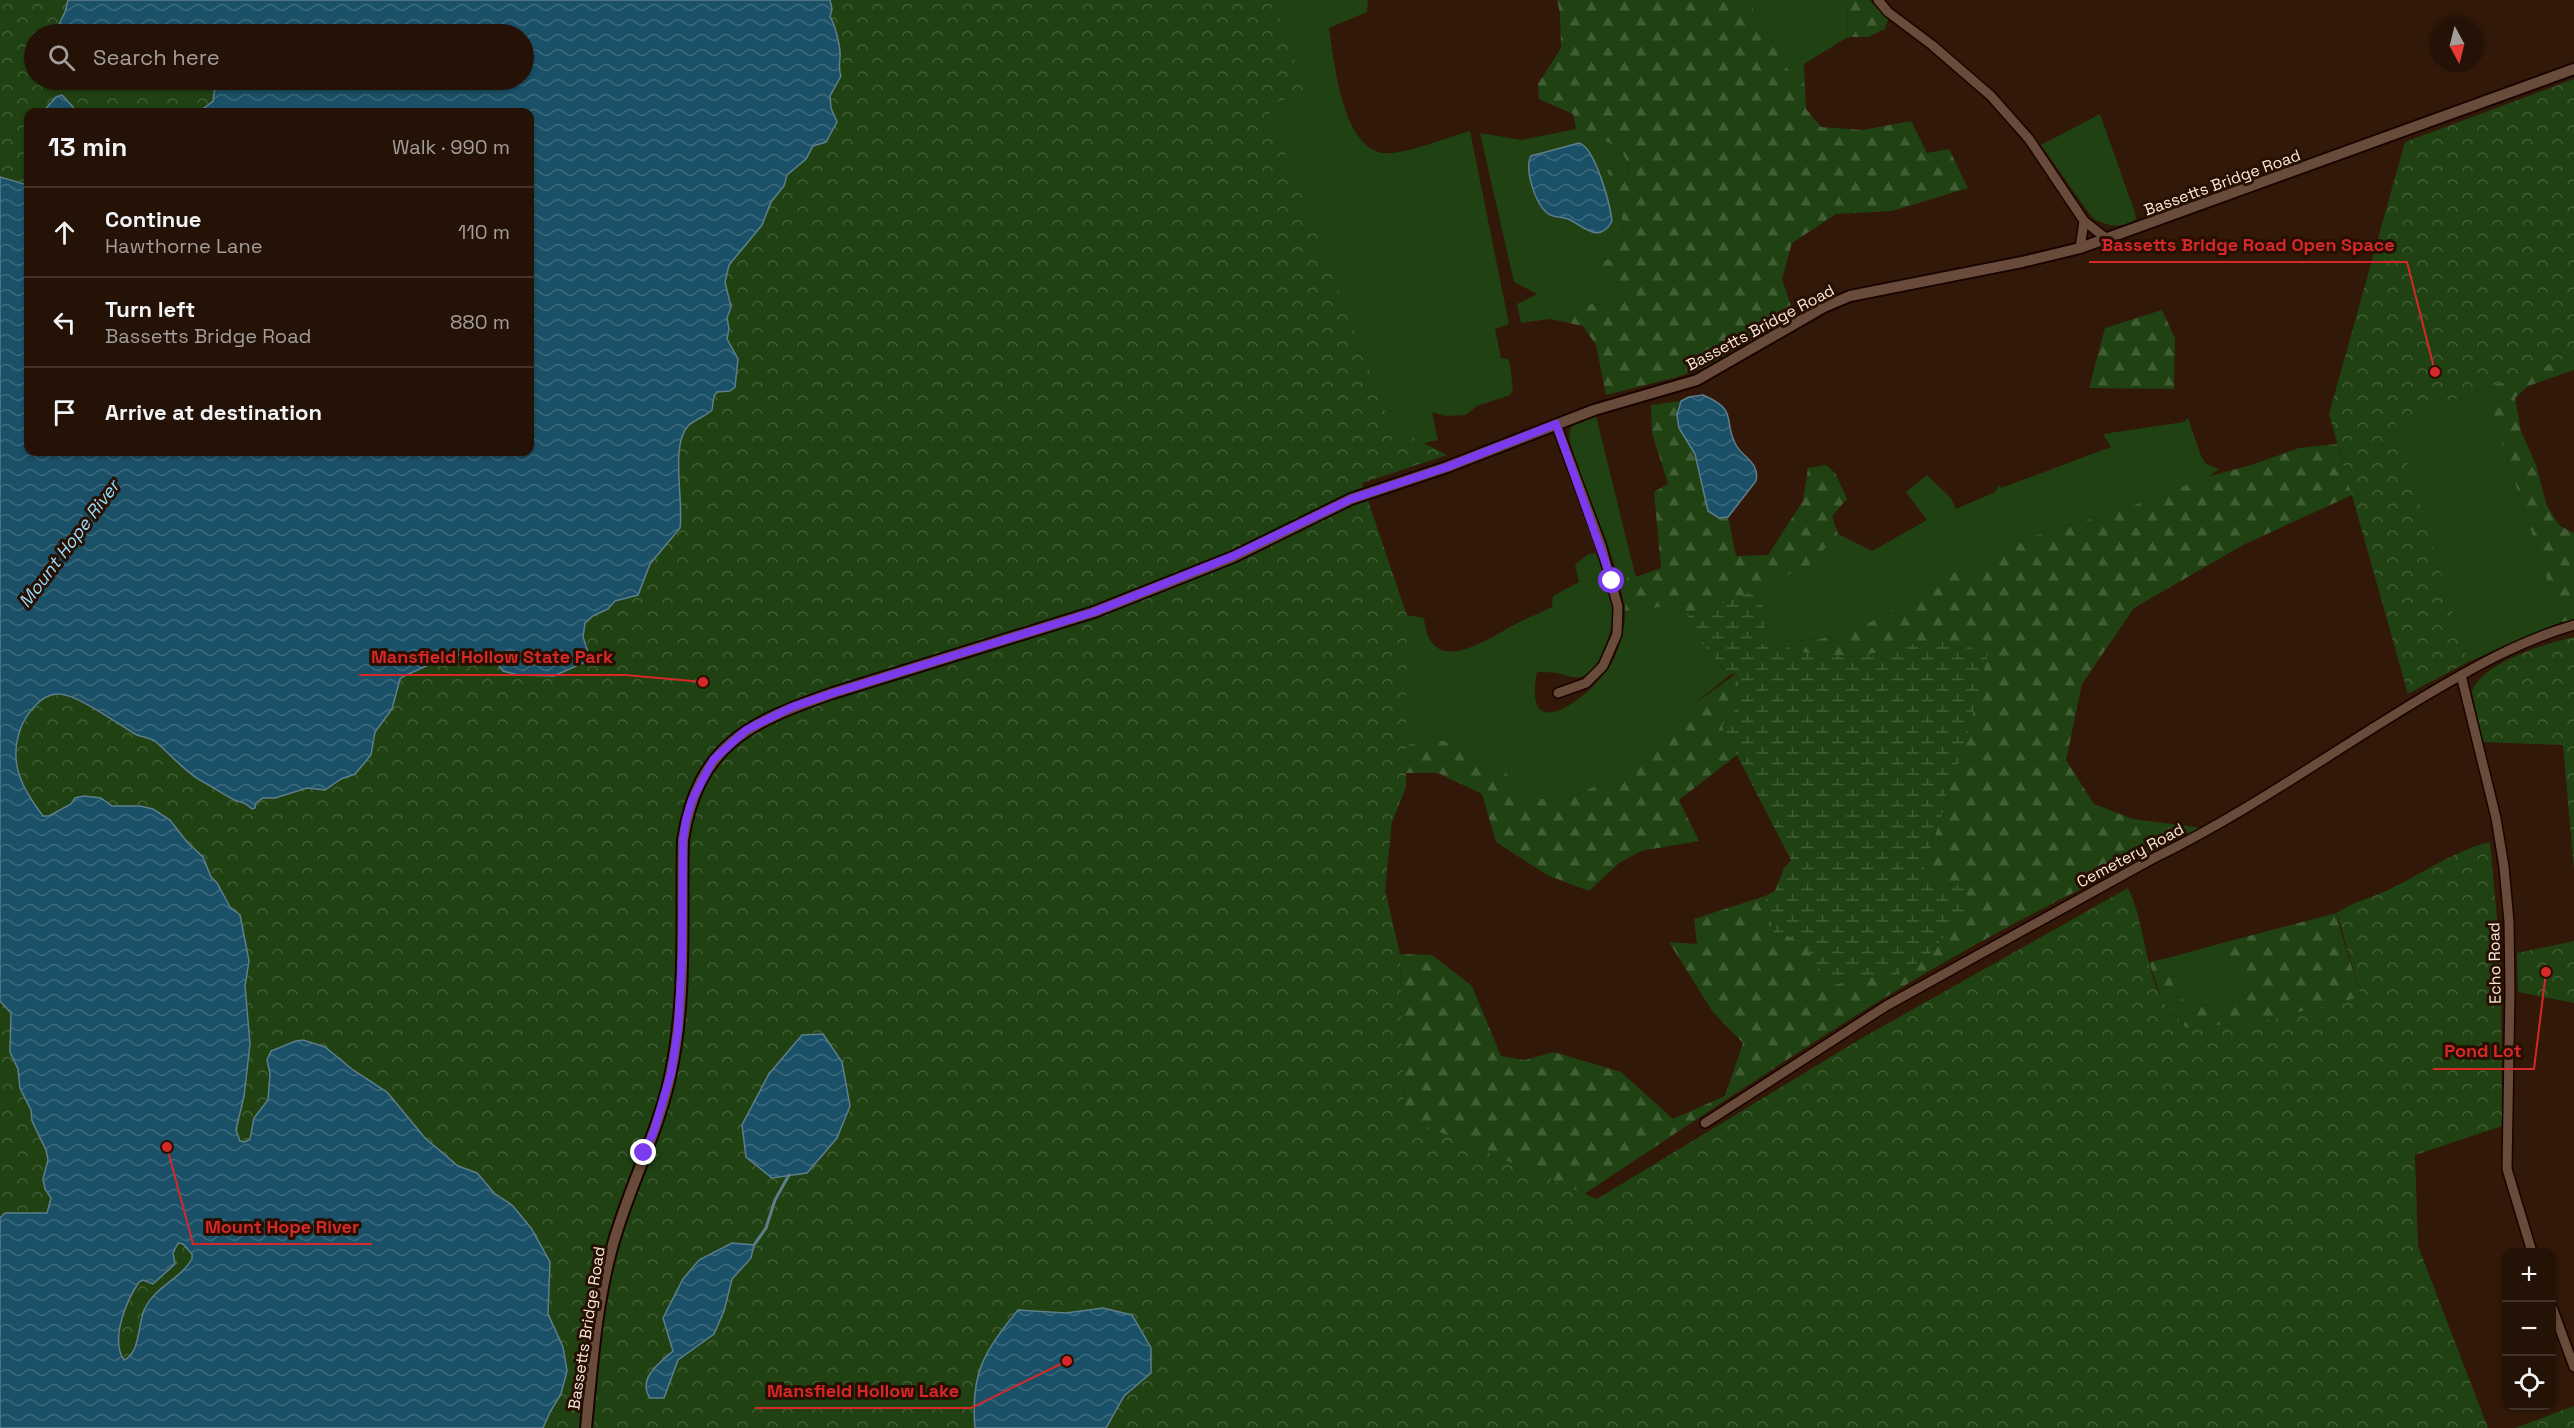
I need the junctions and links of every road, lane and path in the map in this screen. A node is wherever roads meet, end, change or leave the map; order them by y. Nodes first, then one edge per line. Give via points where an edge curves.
1 (1878, 0) edge
2 (2574, 69) edge
3 (2084, 221) junction
4 (2107, 239) junction
5 (2080, 248) junction
6 (1556, 424) junction
7 (2574, 625) edge
8 (2461, 675) junction
9 (1558, 693) dead end
10 (1705, 1123) dead end
11 (2531, 1248) edge
12 (2556, 1317) edge
13 (2574, 1367) edge
14 (586, 1428) edge

1 - 3 street via 1992,96 2029,139
2 - 4 street, Bassetts Bridge Road
3 - 4 street
3 - 5 street
4 - 5 street, Bassetts Bridge Road
5 - 6 street, Bassetts Bridge Road via 1850,296 1697,380
6 - 9 street via 1600,543 1618,607 1617,634 1603,666 1586,683
6 - 14 street, Bassetts Bridge Road via 1351,499 1233,556 1094,612 792,707 746,730 728,745 702,777 686,820 674,1057 654,1131 611,1249
7 - 8 street, Cemetery Road via 2509,649
8 - 10 street, Cemetery Road via 2196,838 1886,1006
8 - 11 street, Echo Road via 2504,867 2510,991 2507,1169
12 - 13 street

